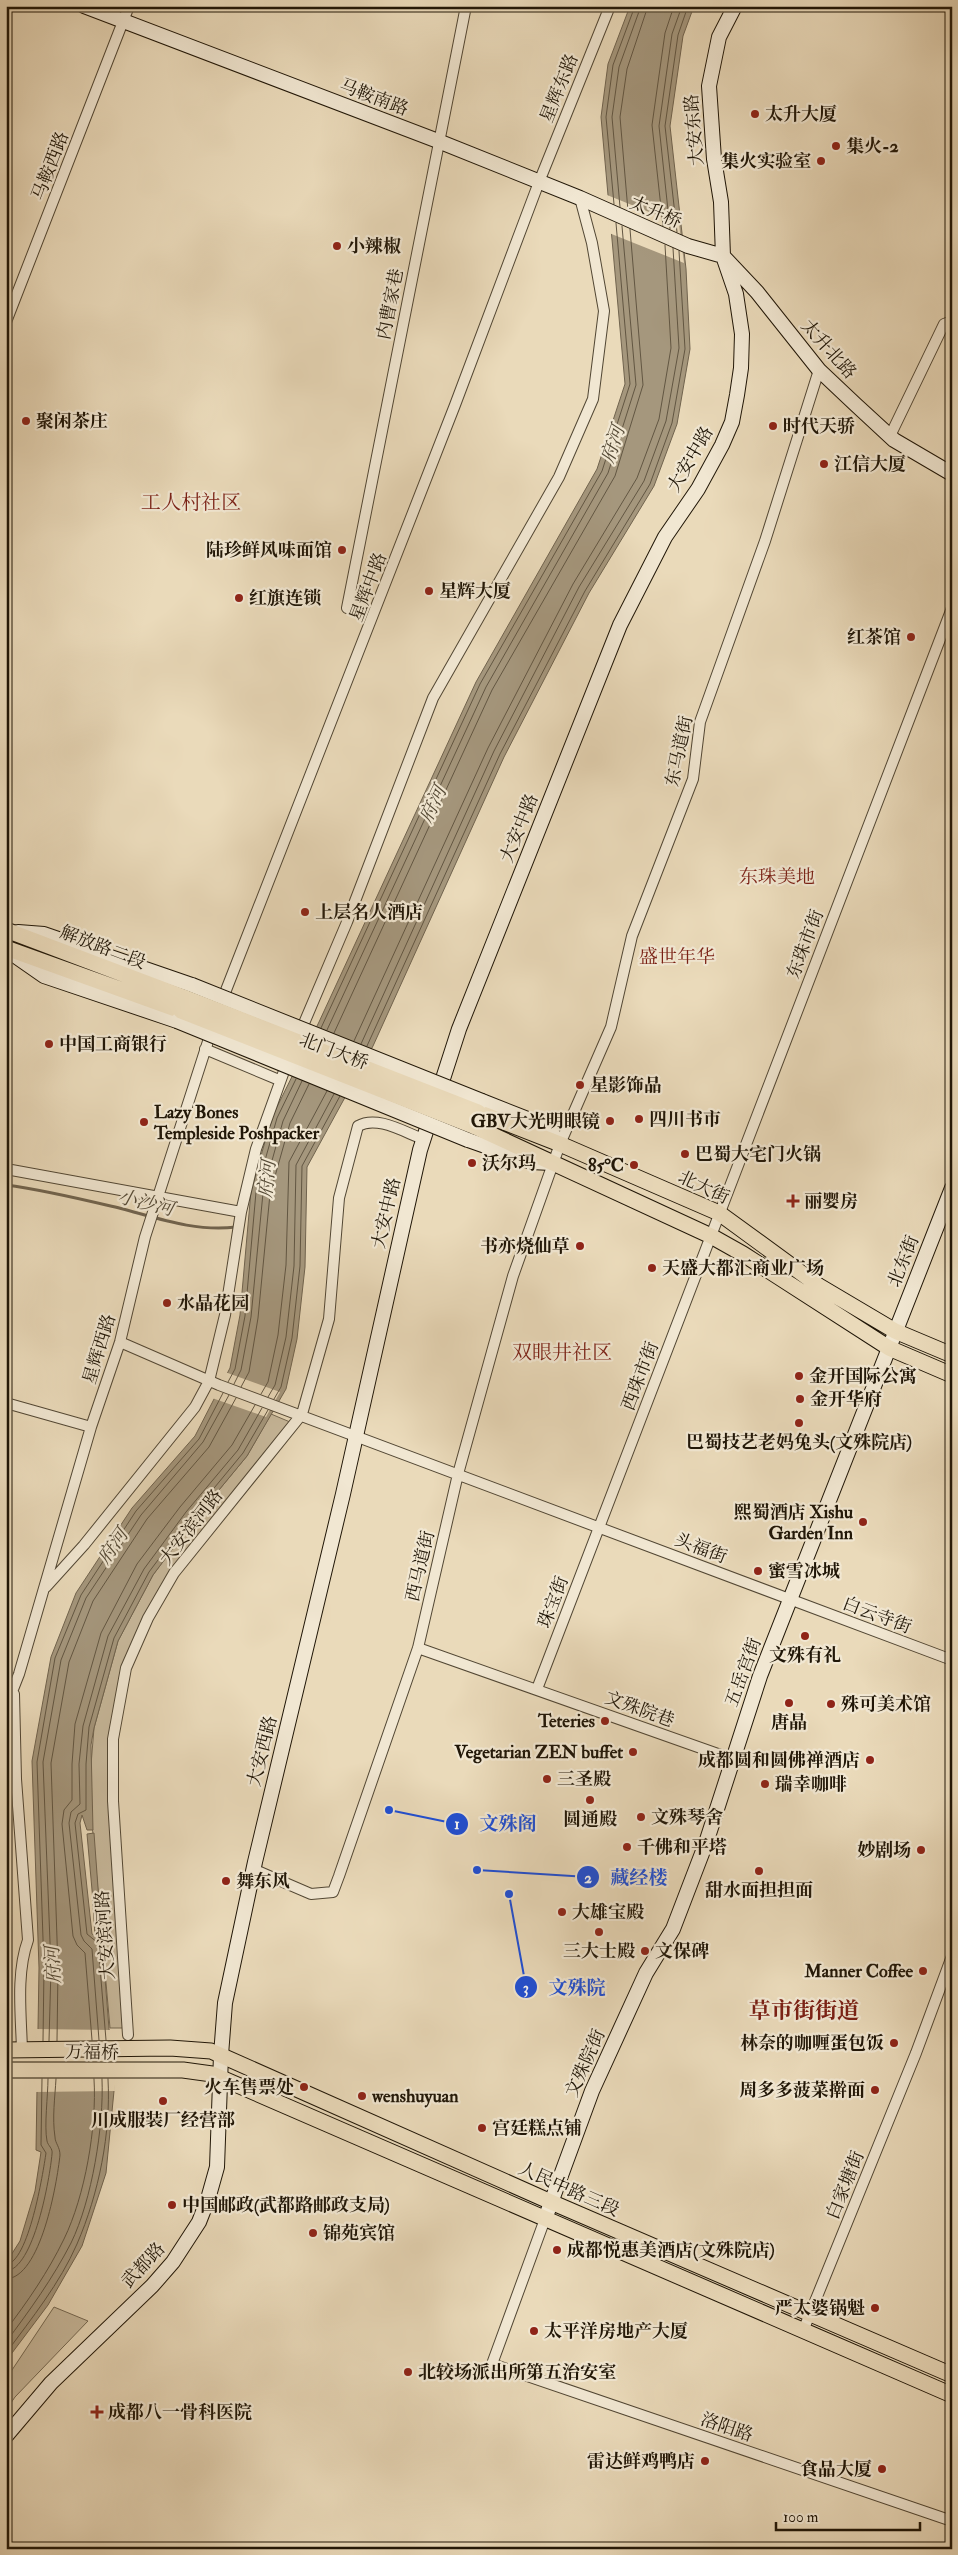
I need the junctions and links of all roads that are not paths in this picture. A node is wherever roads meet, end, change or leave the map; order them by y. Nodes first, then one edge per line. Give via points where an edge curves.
1 (84, 6) edge
2 (128, 6) edge
3 (466, 6) edge
4 (610, 6) edge
5 (735, 6) edge
6 (123, 21) junction
7 (438, 141) junction
8 (538, 182) junction
9 (580, 198) junction
10 (609, 212) joint
11 (723, 256) junction
12 (952, 321) edge
13 (6, 322) edge
14 (819, 370) junction
15 (890, 436) junction
16 (952, 474) edge
17 (347, 608) dead end
18 (952, 608) edge
19 (7, 932) edge
20 (6, 949) edge
21 (222, 1001) joint
22 (184, 1004) junction
23 (205, 1049) junction
24 (279, 1080) junction
25 (476, 1120) junction
26 (423, 1139) junction
27 (560, 1144) junction
28 (553, 1163) junction
29 (6, 1169) edge
30 (952, 1188) edge
31 (156, 1201) junction
32 (720, 1213) junction
33 (241, 1216) junction
34 (711, 1236) junction
35 (895, 1331) junction
36 (120, 1342) junction
37 (889, 1348) junction
38 (952, 1355) edge
39 (952, 1375) edge
40 (214, 1383) junction
41 (6, 1403) edge
42 (302, 1414) junction
43 (91, 1428) junction
44 (357, 1435) junction
45 (458, 1474) junction
46 (599, 1527) junction
47 (44, 1590) junction
48 (791, 1599) junction
49 (418, 1648) junction
50 (952, 1660) edge
51 (14, 1688) junction
52 (537, 1689) junction
53 (6, 1707) edge
54 (732, 1759) junction
55 (253, 1870) junction
56 (952, 1956) edge
57 (128, 2035) dead end
58 (170, 2048) joint
59 (6, 2050) edge
60 (26, 2050) junction
61 (221, 2055) junction
62 (9, 2070) edge
63 (172, 2071) joint
64 (221, 2078) junction
65 (551, 2202) junction
66 (545, 2218) junction
67 (810, 2314) junction
68 (803, 2330) junction
69 (952, 2375) edge
70 (952, 2395) edge
71 (6, 2436) edge
72 (952, 2521) edge

1 - 6 street, 马鞍南路
2 - 6 street, 马鞍西路
3 - 7 street, 内曹家巷
4 - 8 street, 星辉东路
5 - 11 street, 大安东路 via 719,37 709,86
6 - 7 street, 马鞍南路
6 - 13 street, 马鞍西路
7 - 8 street, 马鞍南路
7 - 17 street, 内曹家巷
8 - 9 street, 马鞍南路
8 - 21 street, 星辉中路 via 438,450
9 - 10 street, 马鞍南路
9 - 24 street via 604,311 593,399 559,477 433,698 347,922
10 - 11 street, 太升桥 via 688,246
11 - 14 street, 太升北路 via 757,292
11 - 26 street, 大安中路 via 736,294 742,334 741,368 732,422 712,464 652,562 620,625 458,1029
12 - 15 street via 944,324
14 - 15 street, 太升北路
14 - 27 street, 东马道街 via 765,541 700,722 693,779 632,936 611,1027
15 - 16 street, 太升北路
18 - 32 street, 东珠市街
19 - 22 main road, 解放路二段
20 - 22 main road, 解放路二段
21 - 23 street, 星辉西路
22 - 25 main road, 北门大桥, bridge
22 - 25 street, bridge
23 - 24 street
23 - 31 street, 星辉西路
24 - 33 street via 256,1148
25 - 27 main road, 北大街
25 - 28 main road
26 - 42 street, 大安滨河路 via 377,1122 366,1121 358,1126 339,1198 329,1319
26 - 44 street, 大安中路
27 - 28 street, 东马道街
27 - 32 main road, 北大街
28 - 34 main road
28 - 45 street, 西马道街 via 513,1276
29 - 31 street
30 - 35 street, 北东街
31 - 33 street
31 - 36 street, 星辉西路
32 - 34 street, 东珠市街
32 - 35 main road, 北大街 via 819,1286
33 - 40 street
34 - 37 main road
34 - 46 street, 西珠市街
35 - 37 street, 北东街
35 - 38 main road, 北大街
36 - 40 street, 头福街
36 - 43 street, 星辉西路
37 - 39 main road
37 - 48 street, 五岳宫街
40 - 42 street, 头福街
40 - 47 street
41 - 43 street
42 - 44 street, 头福街
42 - 57 street, 大安滨河路 via 174,1573 148,1618 126,1668 114,1739 113,1801
43 - 47 street, 星辉西路
44 - 45 street, 头福街
44 - 55 street, 大安西路
45 - 46 street, 头福街
45 - 49 street, 西马道街
46 - 48 street, 头福街
46 - 52 street, 珠宝街
47 - 51 street, 星辉西路
48 - 50 street, 白云寺街
48 - 54 street, 五岳宫街
49 - 52 street, 文殊院巷
49 - 55 street, 西马道街 via 333,1892 311,1894
51 - 53 street, 星辉西路
51 - 60 street via 16,1779 28,1940 21,1979
52 - 54 street, 文殊院巷
54 - 65 street, 文殊院街 via 706,1843 673,1929 646,1973 592,2090
55 - 61 street, 大安西路 via 225,2003
56 - 67 street, 白家塘街
58 - 60 main road, 万福桥
58 - 61 main road, 人民中路三段
59 - 60 main road, 万福桥
61 - 64 street, 大安西路
61 - 65 main road, 人民中路三段
62 - 63 main road, 万福桥
63 - 64 main road, 人民中路三段 via 206,2073
64 - 66 main road, 人民中路三段
64 - 71 street, 武都路 via 217,2167 208,2199 191,2236 152,2286 51,2383
65 - 66 street, 文殊院街
65 - 67 main road, 人民中路三段
66 - 68 main road, 人民中路三段
66 - 72 street, 洛阳路 via 492,2364
67 - 68 street, 白家塘街
67 - 69 main road, 人民中路三段
68 - 70 main road, 人民中路三段

